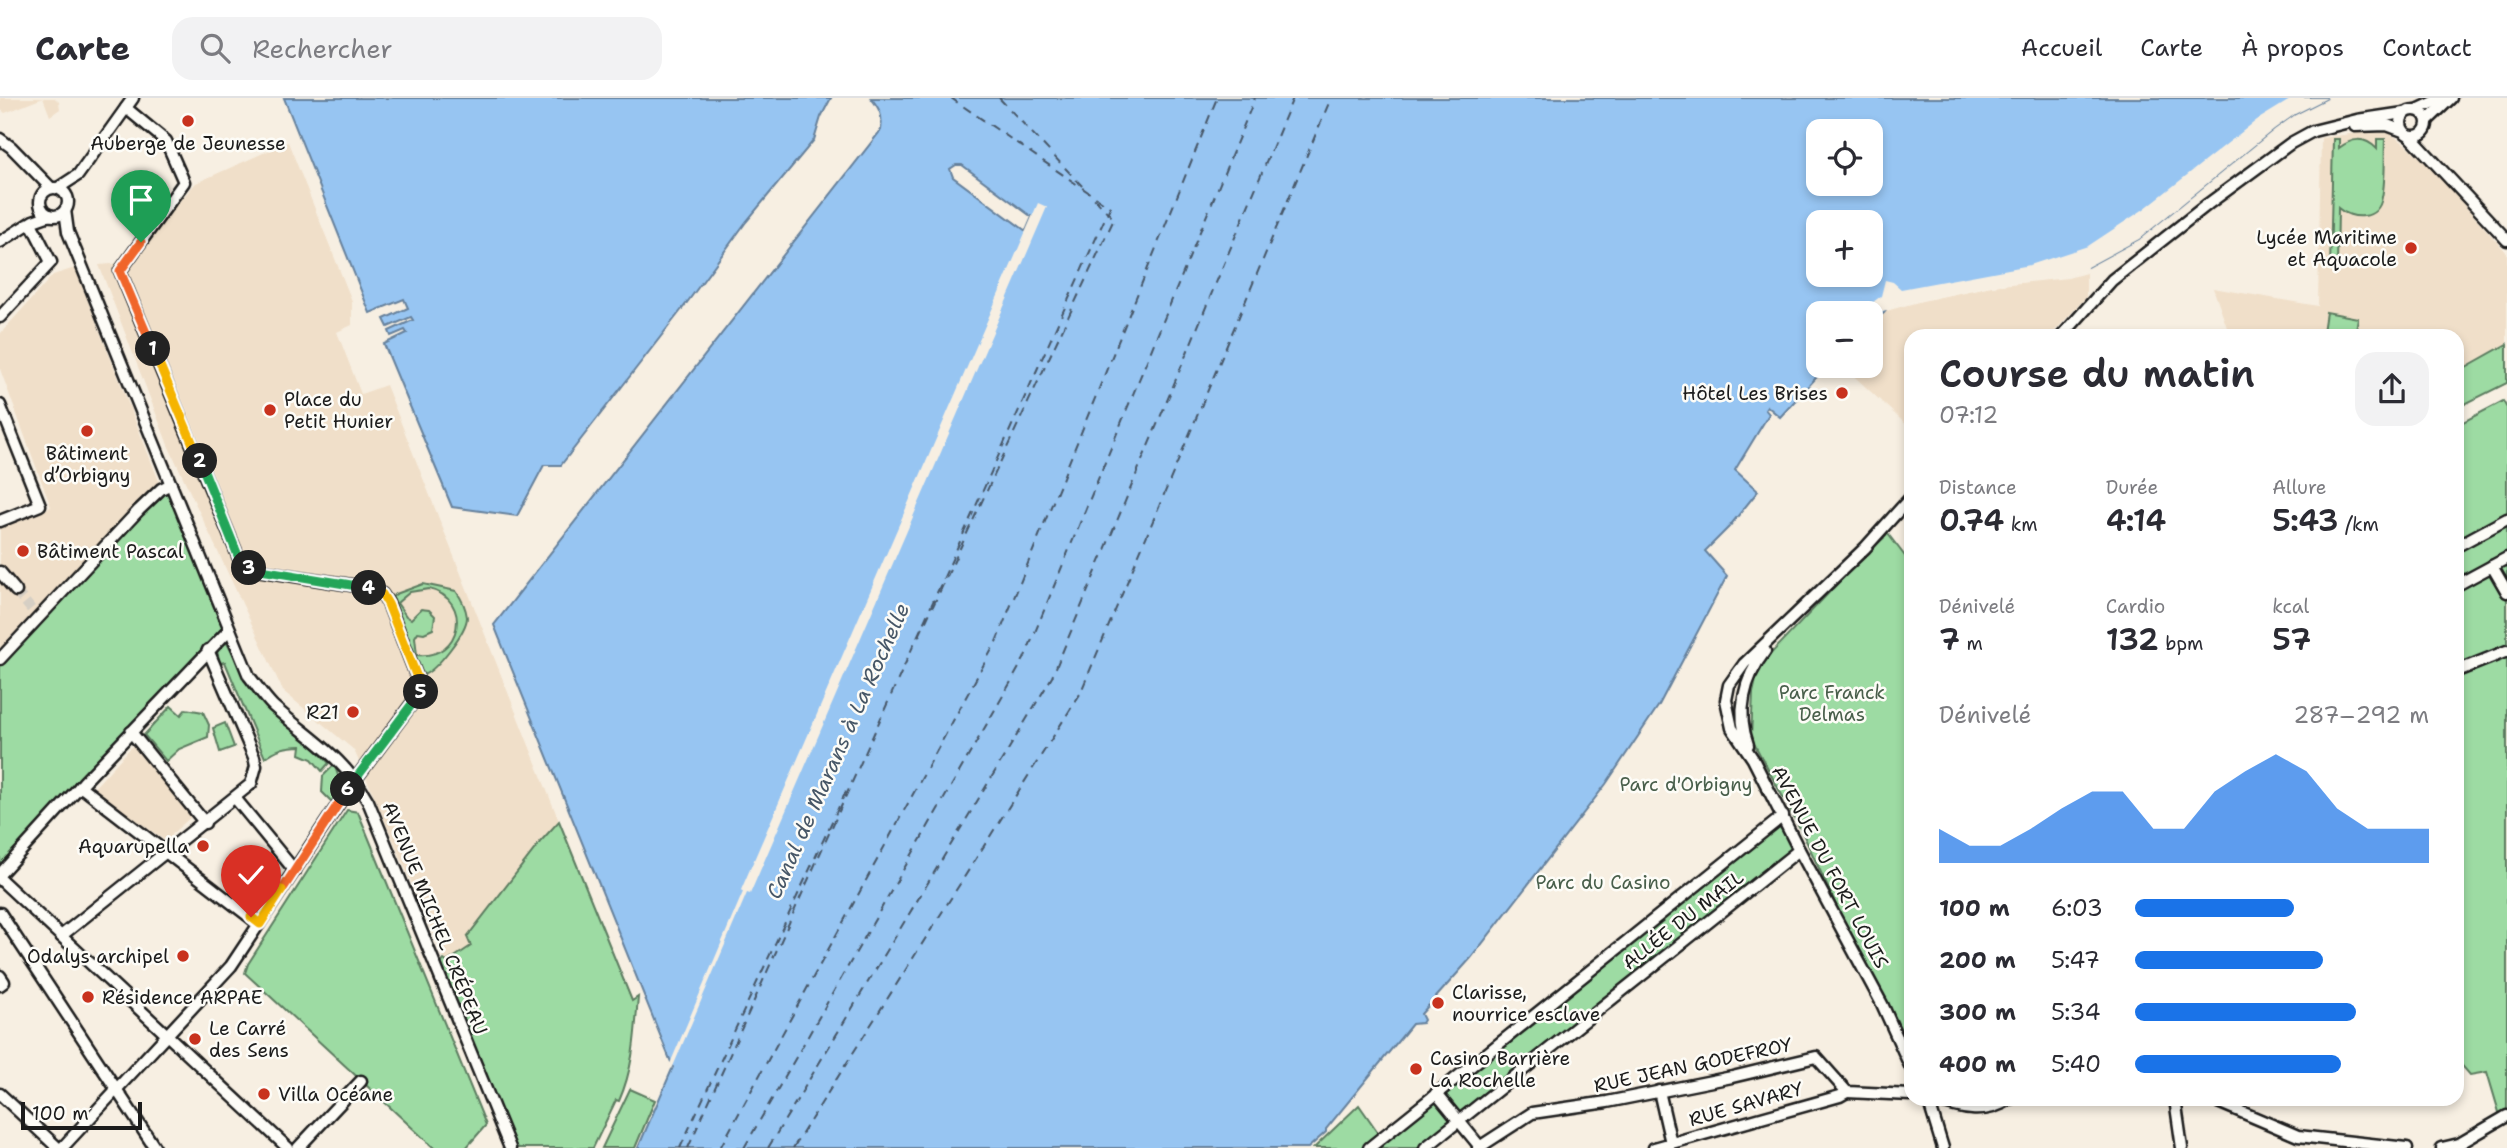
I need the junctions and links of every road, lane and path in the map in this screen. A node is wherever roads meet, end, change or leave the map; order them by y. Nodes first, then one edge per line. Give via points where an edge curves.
1 (133, 98) edge
2 (2443, 98) edge
3 (2451, 98) edge
4 (126, 108) junction
5 (2417, 110) junction
6 (2404, 113) junction
7 (2426, 125) junction
8 (2330, 126) junction
9 (2407, 133) junction
10 (0, 139) edge
11 (2444, 170) junction
12 (34, 172) junction
13 (74, 179) junction
14 (55, 188) junction
15 (68, 198) junction
16 (41, 200) junction
17 (65, 210) junction
18 (52, 216) junction
19 (32, 222) junction
20 (68, 232) junction
21 (2507, 240) edge
22 (0, 242) edge
23 (0, 317) edge
24 (2068, 329) edge
25 (0, 405) edge
26 (171, 484) junction
27 (1904, 506) edge
28 (2507, 519) edge
29 (0, 521) edge
30 (2464, 542) edge
31 (2507, 558) edge
32 (2492, 566) junction
33 (0, 572) edge
34 (2464, 581) edge
35 (16, 592) tunnel mouth
36 (2507, 593) edge
37 (229, 630) junction
38 (1780, 631) junction
39 (208, 650) junction
40 (2507, 651) edge
41 (0, 659) edge
42 (2464, 668) edge
43 (131, 732) junction
44 (1753, 759) junction
45 (356, 779) junction
46 (80, 786) junction
47 (235, 797) junction
48 (1783, 816) junction
49 (205, 823) junction
50 (1800, 850) junction
51 (168, 853) junction
52 (295, 871) junction
53 (0, 877) edge
54 (0, 914) edge
55 (260, 924) junction
56 (61, 936) junction
57 (168, 1034) junction
58 (1904, 1053) edge
59 (361, 1081) dead end
60 (117, 1090) junction
61 (1659, 1091) junction
62 (1847, 1092) junction
63 (1436, 1093) junction
64 (0, 1094) edge
65 (1904, 1096) edge
66 (1932, 1106) edge
67 (1955, 1106) edge
68 (1995, 1106) edge
69 (2176, 1106) edge
70 (2227, 1106) edge
71 (2507, 1116) edge
72 (1459, 1120) junction
73 (2298, 1136) junction
74 (1671, 1143) junction
75 (60, 1148) edge
76 (155, 1148) edge
77 (288, 1148) edge
78 (298, 1148) edge
79 (510, 1148) edge
80 (1369, 1148) edge
81 (1424, 1148) edge
82 (1480, 1148) edge
83 (1654, 1148) edge
84 (1942, 1148) edge
85 (2182, 1148) edge
86 (2302, 1148) edge
87 (2407, 1148) edge
88 (2442, 1148) edge

1 - 4 street
2 - 5 street
3 - 7 street
4 - 13 street
4 - 45 street via 166,141 184,182 120,271 243,568 370,588 382,594 422,690
5 - 6 street
5 - 7 street via 2424,113
6 - 8 street
6 - 9 street via 2401,122
7 - 9 street via 2419,136
7 - 11 street via 2429,147
8 - 9 street via 2387,125
8 - 24 street via 2304,135 2275,154 2180,225 2102,290
9 - 11 street
10 - 12 street, AVENUE MICHEL CRÉPEAU
11 - 21 street
12 - 14 street, AVENUE MICHEL CRÉPEAU
12 - 16 street, AVENUE MICHEL CRÉPEAU
13 - 14 street
13 - 15 street
14 - 15 street, AVENUE MICHEL CRÉPEAU
14 - 16 street
15 - 17 street, AVENUE MICHEL CRÉPEAU
16 - 18 street, AVENUE MICHEL CRÉPEAU via 44,212
16 - 19 street
17 - 18 street
17 - 20 street, AVENUE MICHEL CRÉPEAU
18 - 19 street
18 - 20 street, AVENUE MICHEL CRÉPEAU
19 - 22 street
19 - 23 street via 51,262
20 - 26 street, AVENUE MICHEL CRÉPEAU
25 - 29 street via 40,505
26 - 37 street, AVENUE MICHEL CRÉPEAU
26 - 41 street via 139,510
27 - 38 street
28 - 30 street
31 - 32 street
32 - 34 street
32 - 36 street
33 - 35 street
37 - 39 street
37 - 45 street, AVENUE MICHEL CRÉPEAU via 249,676 271,704
38 - 44 street via 1753,668 1743,702 1742,725
38 - 44 street via 1729,685 1726,701 1732,728
39 - 43 street
39 - 47 street via 256,766 251,784
40 - 42 street
43 - 46 street
43 - 49 street
44 - 48 street, AVENUE DU FORT LOUIS
45 - 52 street
45 - 79 street, AVENUE MICHEL CRÉPEAU
46 - 51 street
46 - 53 street
47 - 49 street
47 - 52 street
48 - 50 street, AVENUE DU FORT LOUIS
48 - 63 street, ALLÉE DU MAIL
49 - 51 street
50 - 58 street, AVENUE DU FORT LOUIS
50 - 72 street, ALLÉE DU MAIL
51 - 55 street
51 - 56 street
52 - 55 street
53 - 56 street
54 - 60 street
55 - 57 street via 231,966
56 - 57 street
57 - 60 street
57 - 77 street
59 - 78 street
60 - 75 street
60 - 76 street
61 - 62 street, RUE JEAN GODEFROY via 1816,1057
61 - 74 street
61 - 82 street, RUE JEAN GODEFROY via 1532,1113
62 - 65 street
62 - 74 street, RUE SAVARY
63 - 72 street
63 - 80 street, ALLÉE DU MAIL
64 - 75 street
66 - 84 street
67 - 68 street via 1970,1110
69 - 85 street
70 - 73 street
71 - 88 street via 2459,1144
72 - 81 street, ALLÉE DU MAIL
72 - 82 street
73 - 86 street
73 - 87 street
74 - 83 street, RUE SAVARY

